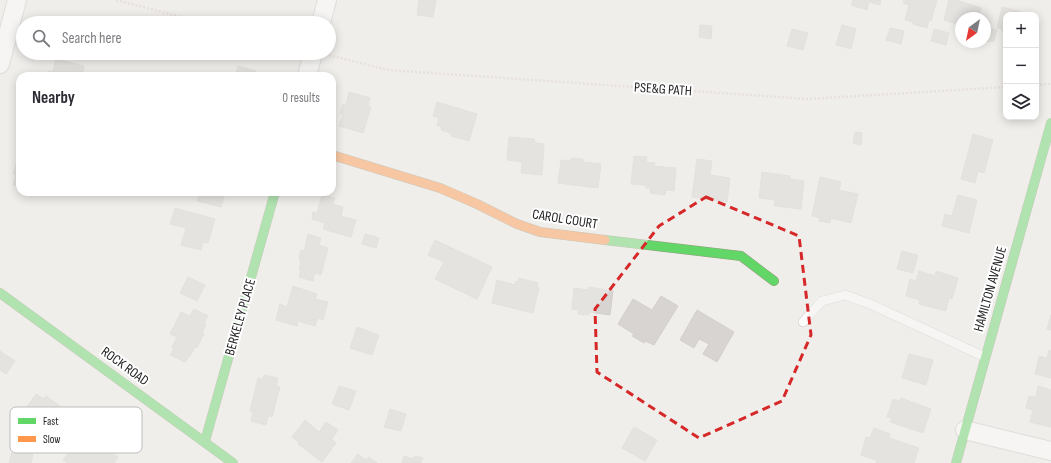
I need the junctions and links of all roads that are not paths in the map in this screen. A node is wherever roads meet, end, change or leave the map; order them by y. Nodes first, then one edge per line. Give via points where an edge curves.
1 (17, 0) edge
2 (327, 0) edge
3 (323, 16) edge
4 (317, 60) edge
5 (0, 64) edge
6 (310, 72) edge
7 (1051, 123) edge
8 (336, 156) edge
9 (275, 196) edge
10 (774, 280) dead end
11 (0, 293) edge
12 (803, 322) dead end
13 (985, 357) junction
14 (965, 430) junction
15 (205, 441) junction
16 (1051, 451) edge
17 (232, 462) edge
18 (956, 463) edge

1 - 5 street
2 - 3 street
4 - 6 street
7 - 13 street, HAMILTON AVENUE
8 - 10 street, CAROL COURT via 440,188 516,224 540,232 741,256
9 - 15 street, BERKELEY PLACE
11 - 15 street, ROCK ROAD
12 - 13 lane via 822,301 845,295
13 - 14 street, HAMILTON AVENUE
14 - 16 street
14 - 18 street, HAMILTON AVENUE
15 - 17 street, ROCK ROAD

